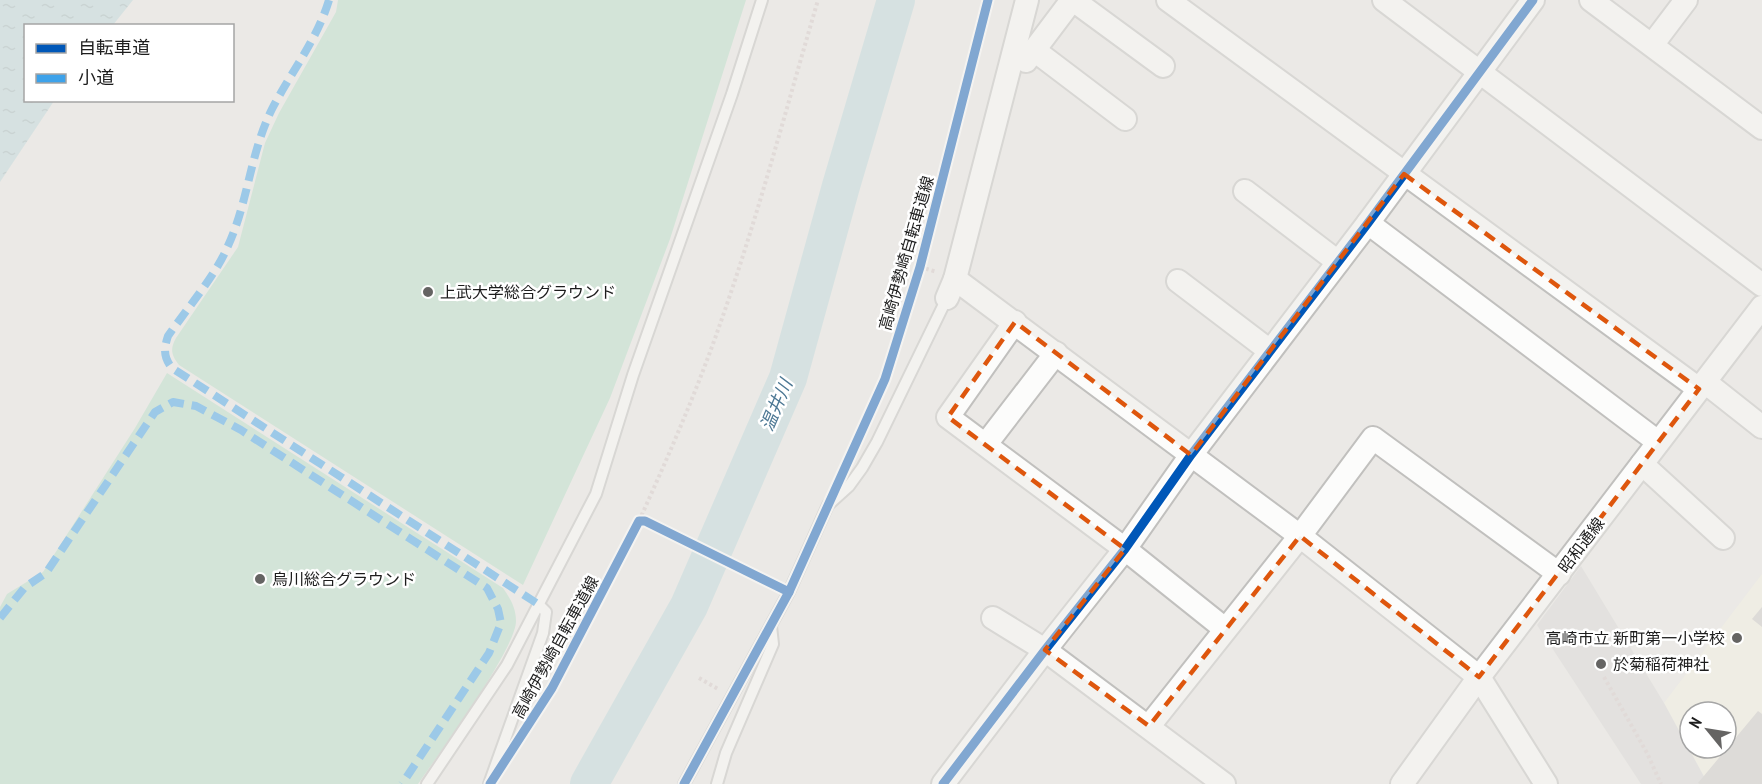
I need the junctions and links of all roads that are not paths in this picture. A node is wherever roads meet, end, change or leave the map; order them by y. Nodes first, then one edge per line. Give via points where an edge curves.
1 (762, 0) edge
2 (1027, 0) edge
3 (1072, 0) edge
4 (1168, 0) edge
5 (1384, 0) edge
6 (1533, 0) edge
7 (1592, 0) edge
8 (1686, 0) edge
9 (1652, 45) junction
10 (1034, 50) junction
11 (1163, 66) dead end
12 (1478, 73) junction
13 (1003, 90) junction
14 (1125, 119) dead end
15 (1762, 128) edge
16 (1404, 174) junction
17 (1245, 191) dead end
18 (1368, 223) junction
19 (1338, 262) junction
20 (1178, 281) dead end
21 (1762, 285) edge
22 (951, 288) junction
23 (1762, 307) edge
24 (1015, 322) junction
25 (1270, 351) junction
26 (1056, 353) junction
27 (1702, 386) junction
28 (1762, 427) edge
29 (1658, 442) junction
30 (986, 444) junction
31 (1191, 455) junction
32 (1642, 464) junction
33 (1300, 536) junction
34 (1723, 538) dead end
35 (1125, 549) junction
36 (1559, 574) junction
37 (538, 604) junction
38 (993, 618) dead end
39 (771, 626) junction
40 (1225, 629) junction
41 (1045, 650) junction
42 (1479, 677) junction
43 (1149, 726) junction
44 (427, 784) edge
45 (489, 784) edge
46 (684, 784) edge
47 (717, 784) edge
48 (943, 784) edge
49 (1224, 784) edge
50 (1401, 784) edge
51 (1545, 784) edge

1 - 37 lane via 596,494
2 - 13 street
3 - 10 street
3 - 11 street
4 - 16 street
5 - 12 street
6 - 12 street
7 - 9 street
8 - 9 street
9 - 15 street
10 - 13 street
10 - 14 street
12 - 16 street
12 - 21 street
13 - 22 street
16 - 18 street
16 - 27 street
17 - 19 street
18 - 19 street
18 - 29 street
19 - 25 street
20 - 25 street
22 - 24 street
22 - 39 lane via 896,406 862,468 828,505
23 - 27 street, 昭和通線
24 - 26 street
24 - 30 street via 948,417
25 - 31 street
26 - 30 street
26 - 31 street
27 - 28 street
27 - 29 street, 昭和通線
29 - 32 street, 昭和通線
30 - 35 street
31 - 33 street
31 - 35 street
32 - 34 street
32 - 36 street, 昭和通線
33 - 36 street via 1373,438
33 - 40 street
33 - 42 street
35 - 40 street
35 - 41 street
36 - 42 street, 昭和通線
37 - 44 lane via 507,665
37 - 45 lane via 546,612 543,633
38 - 41 street
39 - 46 lane
39 - 47 lane via 773,644 726,753
40 - 43 street
41 - 43 street
41 - 48 street
42 - 50 street, 昭和通線
42 - 51 street
43 - 49 street

